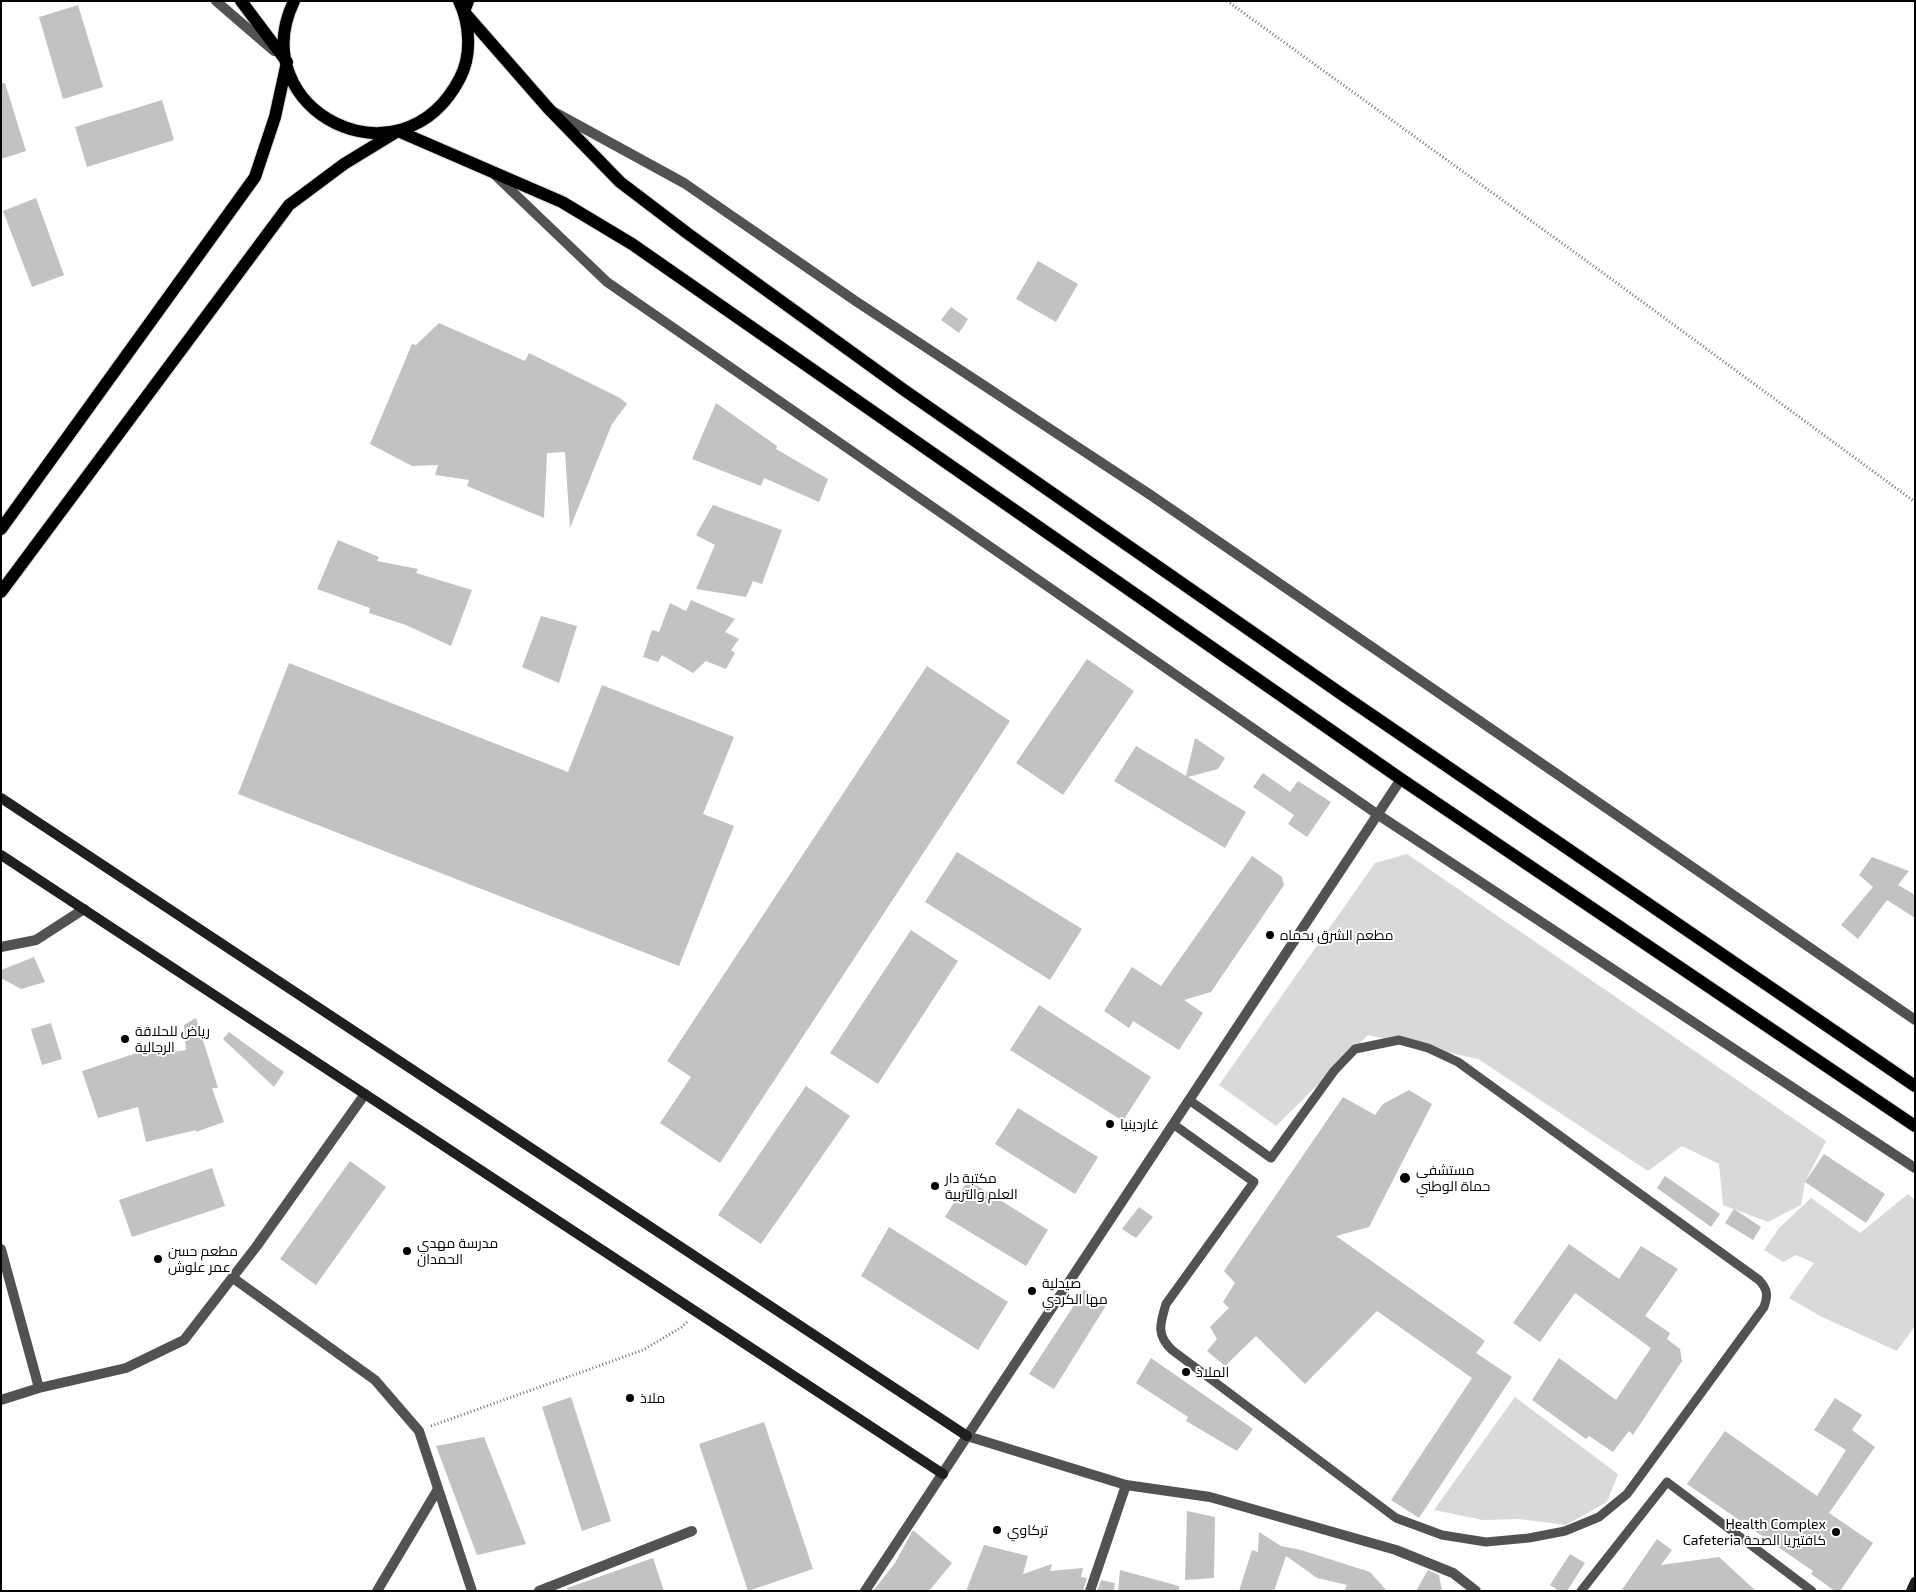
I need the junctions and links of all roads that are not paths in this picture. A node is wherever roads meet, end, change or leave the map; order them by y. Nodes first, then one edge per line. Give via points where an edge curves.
1 (216, 1) edge
2 (241, 1) edge
3 (294, 1) edge
4 (464, 5) edge
5 (287, 62) junction
6 (548, 108) junction
7 (398, 131) junction
8 (493, 172) junction
9 (1, 529) edge
10 (1, 592) edge
11 (1401, 779) junction
12 (1, 798) edge
13 (1377, 814) junction
14 (1, 855) edge
15 (84, 909) junction
16 (1, 947) edge
17 (1915, 1020) edge
18 (1915, 1086) edge
19 (365, 1094) junction
20 (1189, 1100) junction
21 (1173, 1124) junction
22 (1915, 1126) edge
23 (1915, 1168) edge
24 (1, 1249) edge
25 (233, 1278) junction
26 (39, 1388) junction
27 (1, 1400) edge
28 (967, 1436) junction
29 (943, 1474) junction
30 (1126, 1485) junction
31 (438, 1489) junction
32 (692, 1531) dead end
33 (1915, 1582) edge
34 (377, 1591) edge
35 (472, 1591) edge
36 (538, 1591) edge
37 (866, 1591) edge
38 (1090, 1591) edge
39 (1476, 1591) edge
40 (1581, 1591) edge
41 (1812, 1591) edge
42 (1911, 1591) edge

1 - 5 street
2 - 5 main road
3 - 5 main road via 287,16 283,48
4 - 6 main road
4 - 7 main road via 469,41 464,70 451,96 428,118
5 - 7 main road via 291,80 309,106 336,125 366,134
5 - 9 main road via 275,117 255,177
6 - 17 street via 684,183 857,302 1152,496
6 - 18 main road via 620,182 904,390
7 - 8 main road
7 - 10 main road via 344,164 288,205
8 - 11 main road via 562,202 632,244
8 - 13 street via 608,282
11 - 13 street
11 - 22 main road
12 - 28 main road
13 - 20 street
13 - 23 street
14 - 15 main road
15 - 16 street via 36,940
15 - 19 main road
19 - 25 street
19 - 29 main road
20 - 21 street
20 - 21 lane via 1271,1158 1334,1071 1354,1049 1399,1040 1428,1048 1458,1062 1759,1280 1766,1288 1764,1307 1627,1494 1599,1517 1565,1531 1529,1538 1486,1542 1442,1535 1396,1518 1162,1341 1160,1323 1166,1304 1254,1182
21 - 28 street
24 - 26 street
25 - 26 street via 184,1340 126,1368
25 - 31 street via 375,1380 419,1431
26 - 27 street
28 - 29 street
28 - 30 street
29 - 37 street
30 - 38 street
30 - 39 street via 1210,1497 1396,1550 1452,1573
31 - 34 street
31 - 35 street
32 - 36 street
33 - 42 main road
40 - 41 lane via 1667,1482

